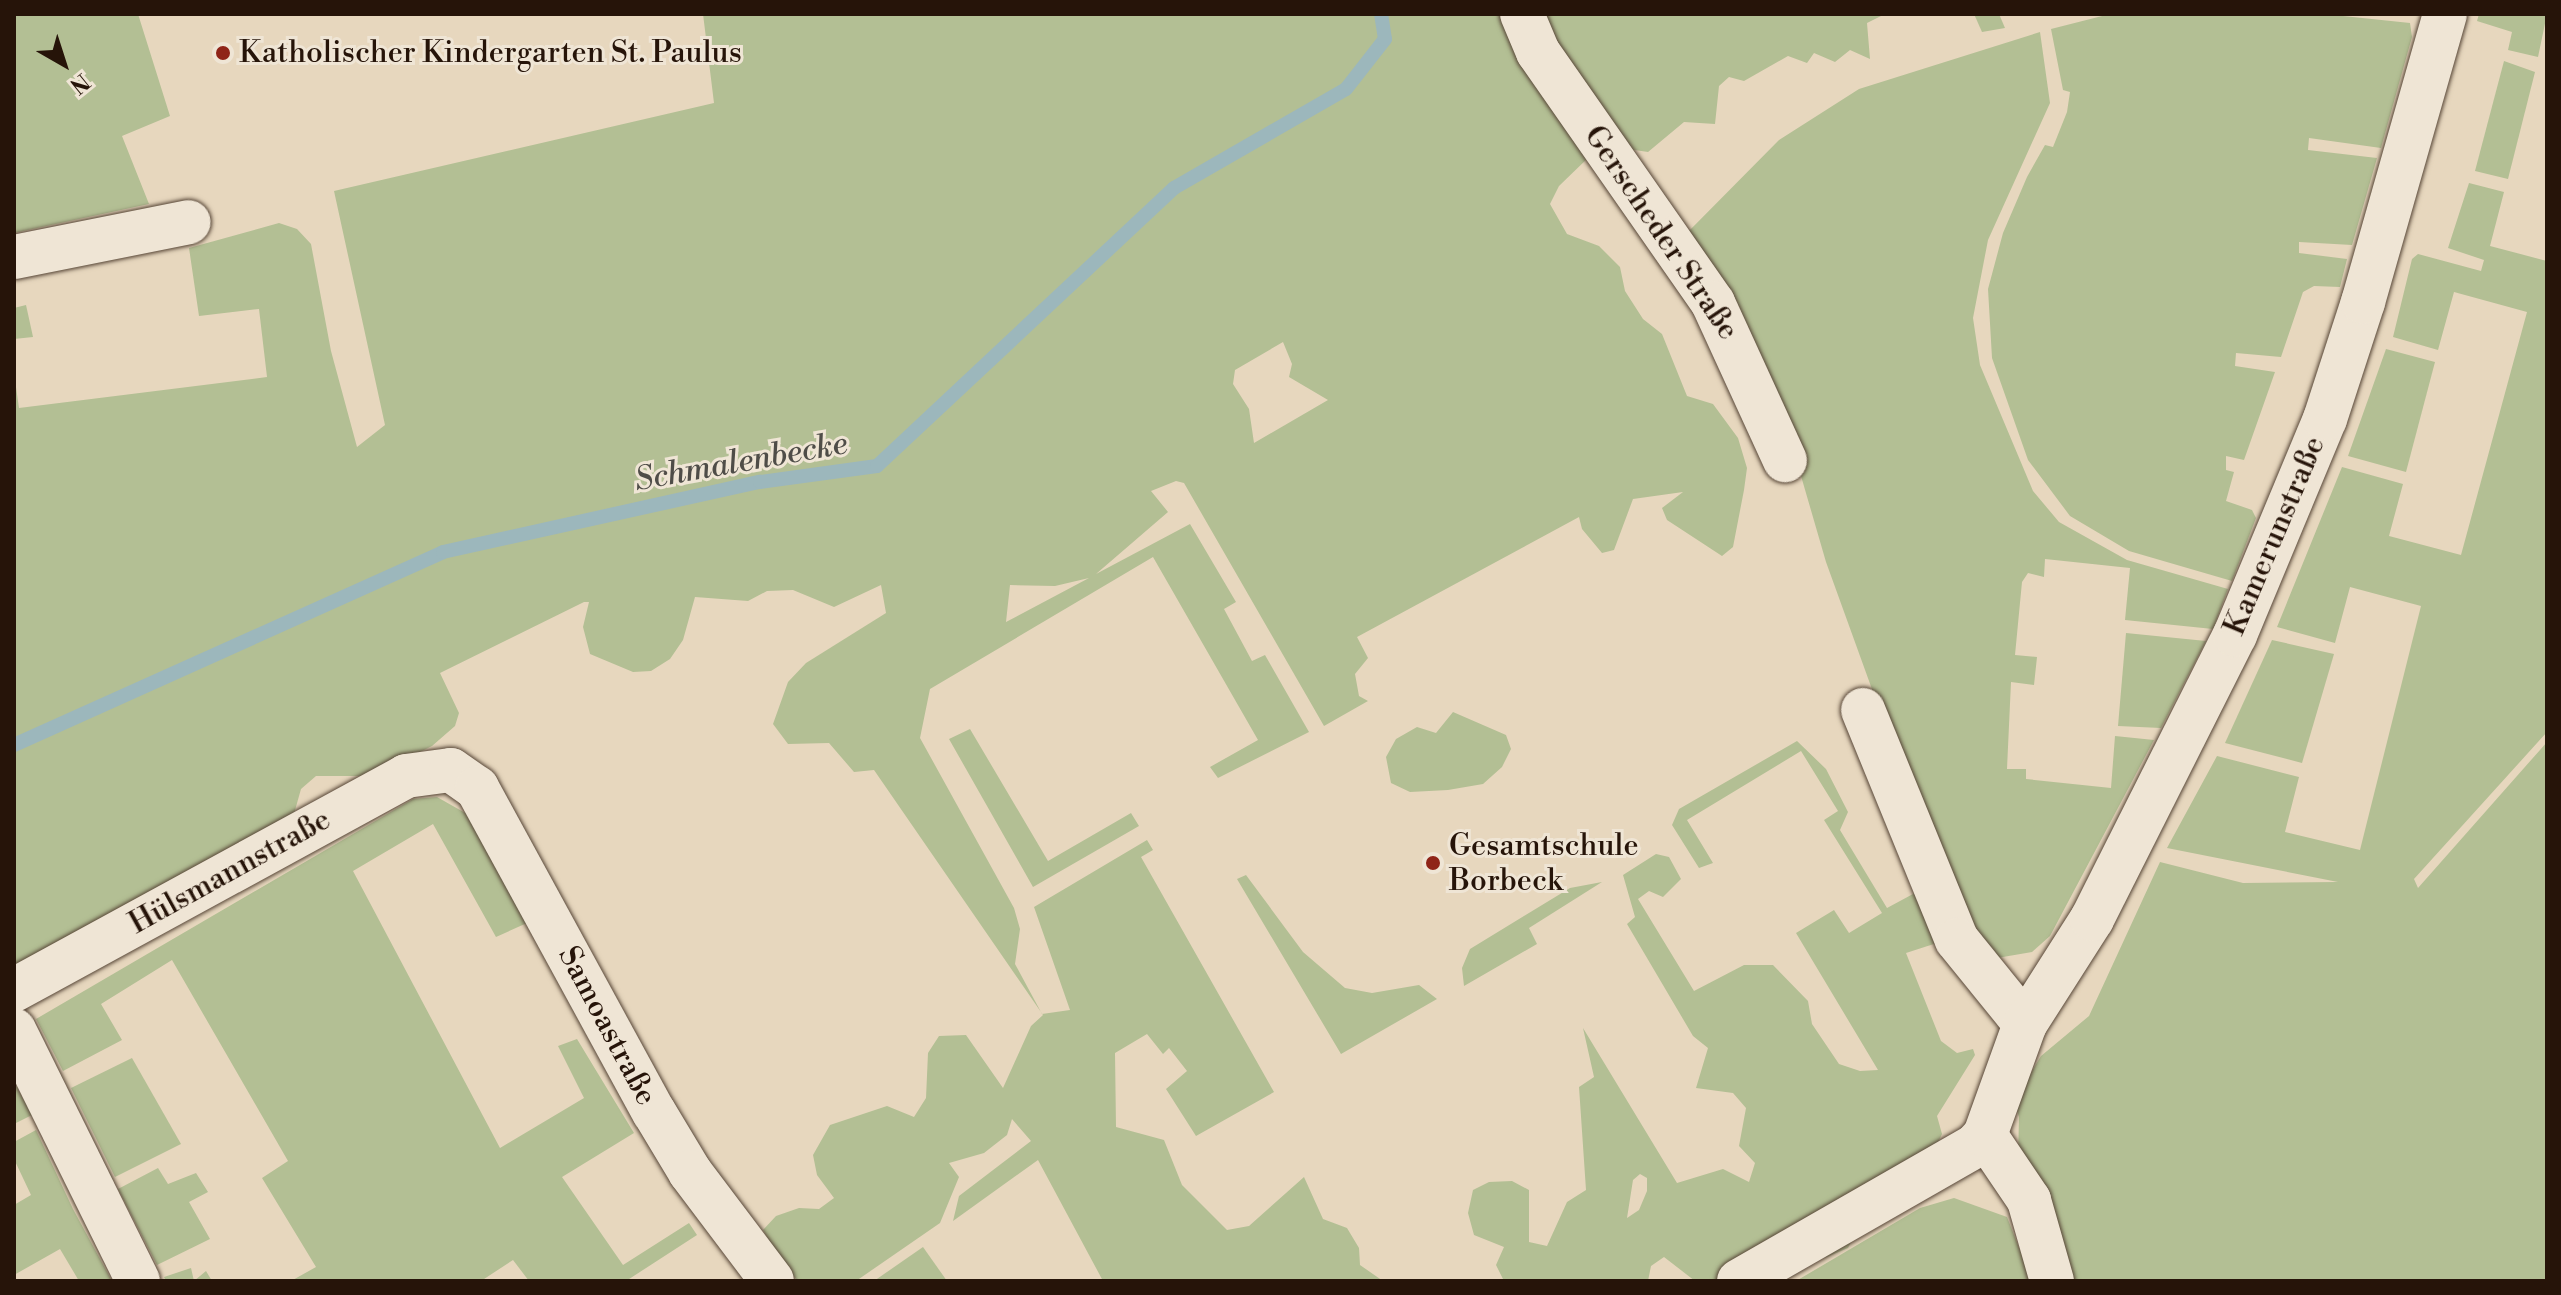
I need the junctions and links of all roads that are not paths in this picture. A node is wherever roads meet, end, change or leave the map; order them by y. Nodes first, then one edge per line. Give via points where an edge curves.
1 (1522, 14) edge
2 (2445, 14) edge
3 (189, 222) dead end
4 (14, 257) edge
5 (1785, 460) dead end
6 (1863, 710) dead end
7 (451, 770) joint
8 (14, 990) edge
9 (2025, 1024) junction
10 (14, 1030) edge
11 (1985, 1135) junction
12 (138, 1281) edge
13 (772, 1281) edge
14 (1739, 1281) edge
15 (2052, 1281) edge

1 - 5 street, Gerscheder Straße via 1538,52 1713,303
2 - 9 street, Kamerunstraße via 2325,419 2235,635 2092,919
3 - 4 street
6 - 9 street via 1957,940
7 - 8 street, Hülsmannstraße via 406,776
7 - 13 street, Samoastraße via 477,788 661,1124 712,1204
9 - 11 street
10 - 12 street
11 - 14 street via 1975,1146
11 - 15 street via 2029,1200

